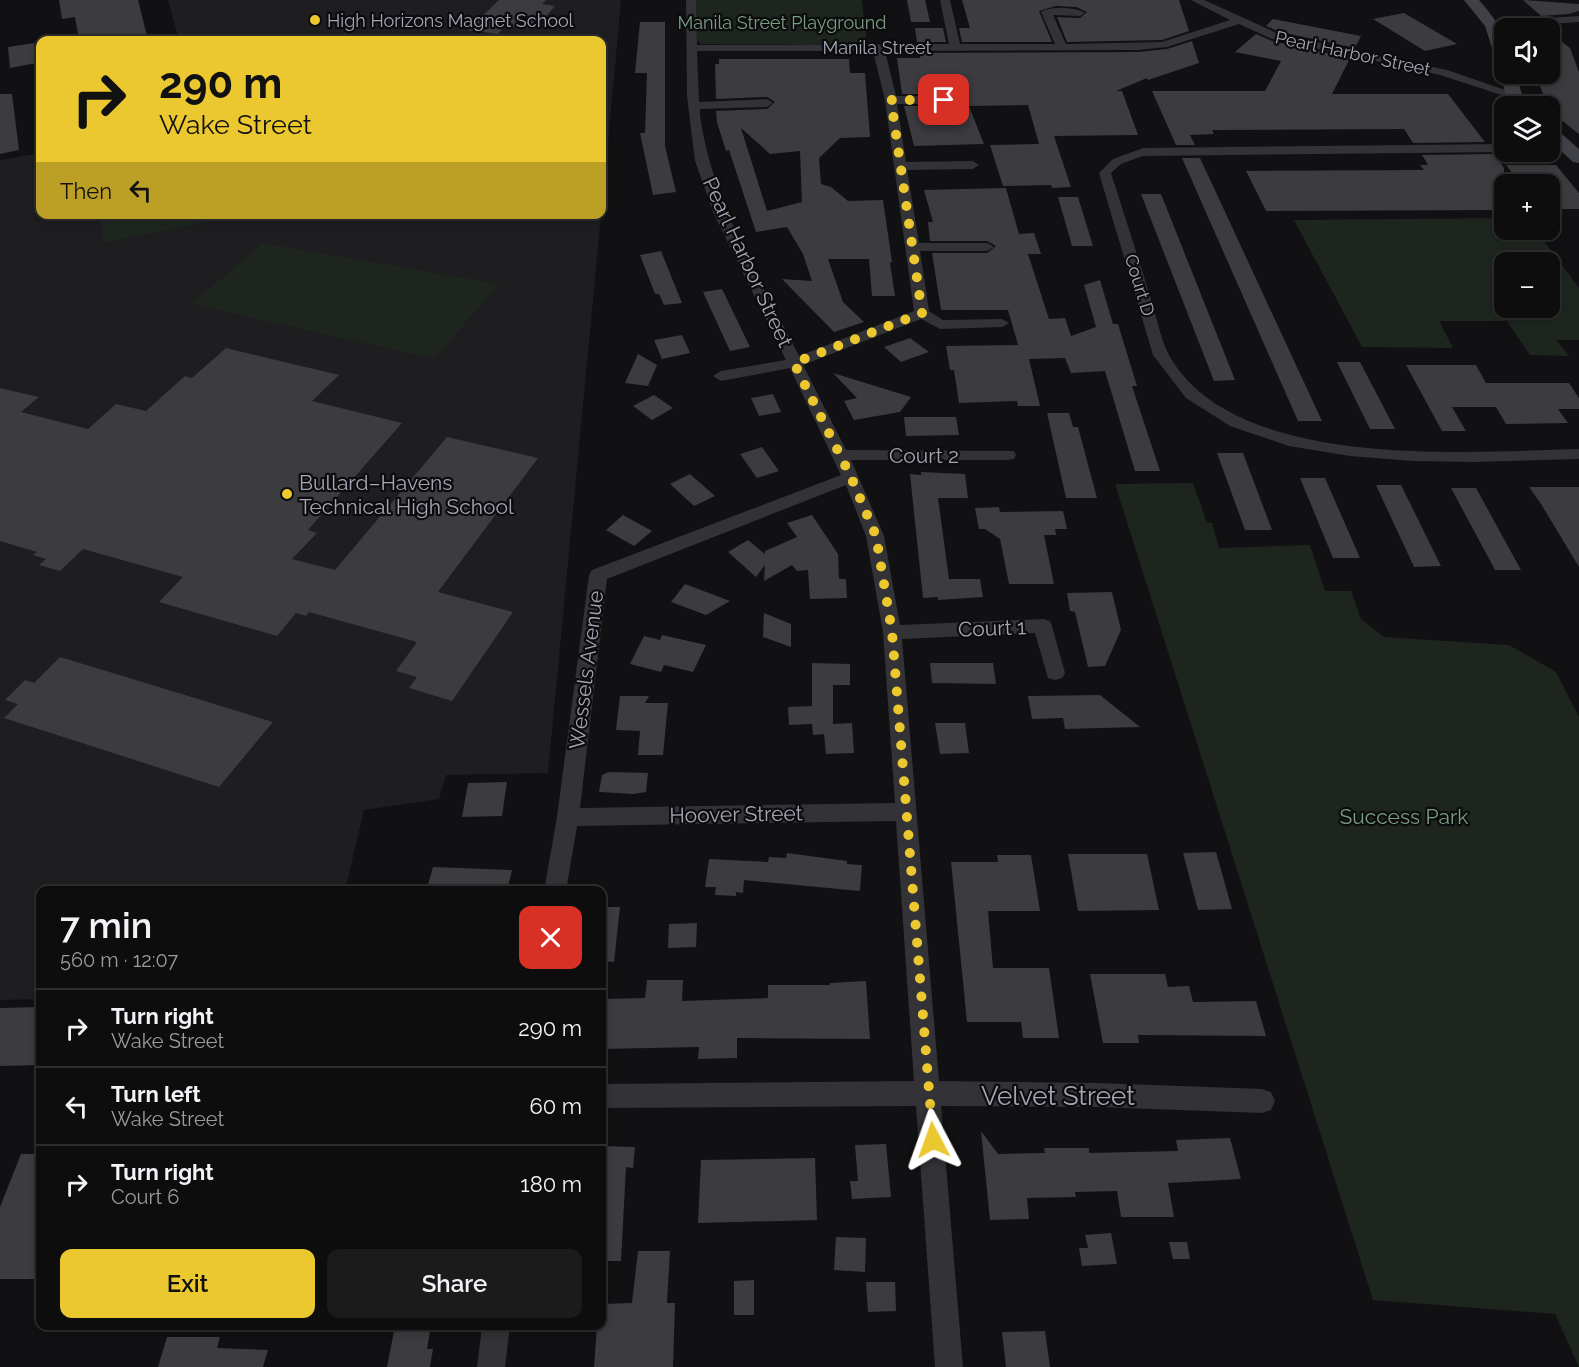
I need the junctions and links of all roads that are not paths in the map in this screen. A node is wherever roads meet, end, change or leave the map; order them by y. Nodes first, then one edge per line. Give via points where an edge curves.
1 (691, 0) edge
2 (945, 0) edge
3 (1196, 0) edge
4 (1471, 0) edge
5 (1080, 13) dead end
6 (1579, 19) edge
7 (1238, 21) junction
8 (1492, 25) junction
9 (1494, 31) edge
10 (1062, 46) junction
11 (878, 47) junction
12 (955, 47) junction
13 (691, 48) junction
14 (1505, 96) edge
15 (891, 100) junction
16 (944, 100) dead end
17 (766, 103) dead end
18 (694, 106) junction
19 (1494, 148) edge
20 (1560, 148) edge
21 (1579, 158) edge
22 (973, 165) dead end
23 (899, 166) junction
24 (913, 247) junction
25 (987, 247) dead end
26 (922, 313) junction
27 (1002, 322) dead end
28 (794, 363) junction
29 (722, 376) dead end
30 (1579, 454) edge
31 (840, 455) junction
32 (1008, 455) dead end
33 (851, 477) junction
34 (892, 632) junction
35 (1055, 673) dead end
36 (905, 812) junction
37 (568, 817) junction
38 (556, 886) edge
39 (930, 1095) junction
40 (606, 1096) edge
41 (1262, 1101) dead end
42 (496, 1330) edge
43 (491, 1367) edge
44 (949, 1367) edge

1 - 13 street, Pearl Harbor Street
2 - 12 street
3 - 7 street, Pearl Harbor Street
4 - 8 street
5 - 10 street via 1046,12
6 - 8 street
7 - 10 street, Manila Street via 1163,45
7 - 14 street, Pearl Harbor Street via 1276,38 1434,69
8 - 9 street
10 - 12 street, Manila Street
11 - 12 street, Manila Street
11 - 13 street, Manila Street
11 - 15 street
13 - 18 street, Pearl Harbor Street
15 - 16 street
15 - 23 street
17 - 18 street
18 - 28 street, Pearl Harbor Street via 700,154 721,214
19 - 30 street, Court D via 1143,152 1124,158 1105,173 1161,355 1171,374 1187,390 1218,411 1239,423 1295,442 1358,453
20 - 21 street
22 - 23 street
23 - 24 street
24 - 25 street
24 - 26 street
26 - 27 street via 940,325
26 - 28 street
28 - 29 street
28 - 31 street, Pearl Harbor Street
31 - 32 street, Court 2
31 - 33 street, Pearl Harbor Street
33 - 34 street, Pearl Harbor Street via 876,536
33 - 37 street, Wessels Avenue via 598,575
34 - 35 street, Court 1 via 1043,626
34 - 36 street, Pearl Harbor Street
36 - 37 street, Hoover Street
36 - 39 street, Pearl Harbor Street
37 - 38 street, Wessels Avenue
39 - 40 street, Velvet Street
39 - 41 street, Velvet Street
39 - 44 street, Pearl Harbor Street
42 - 43 street

